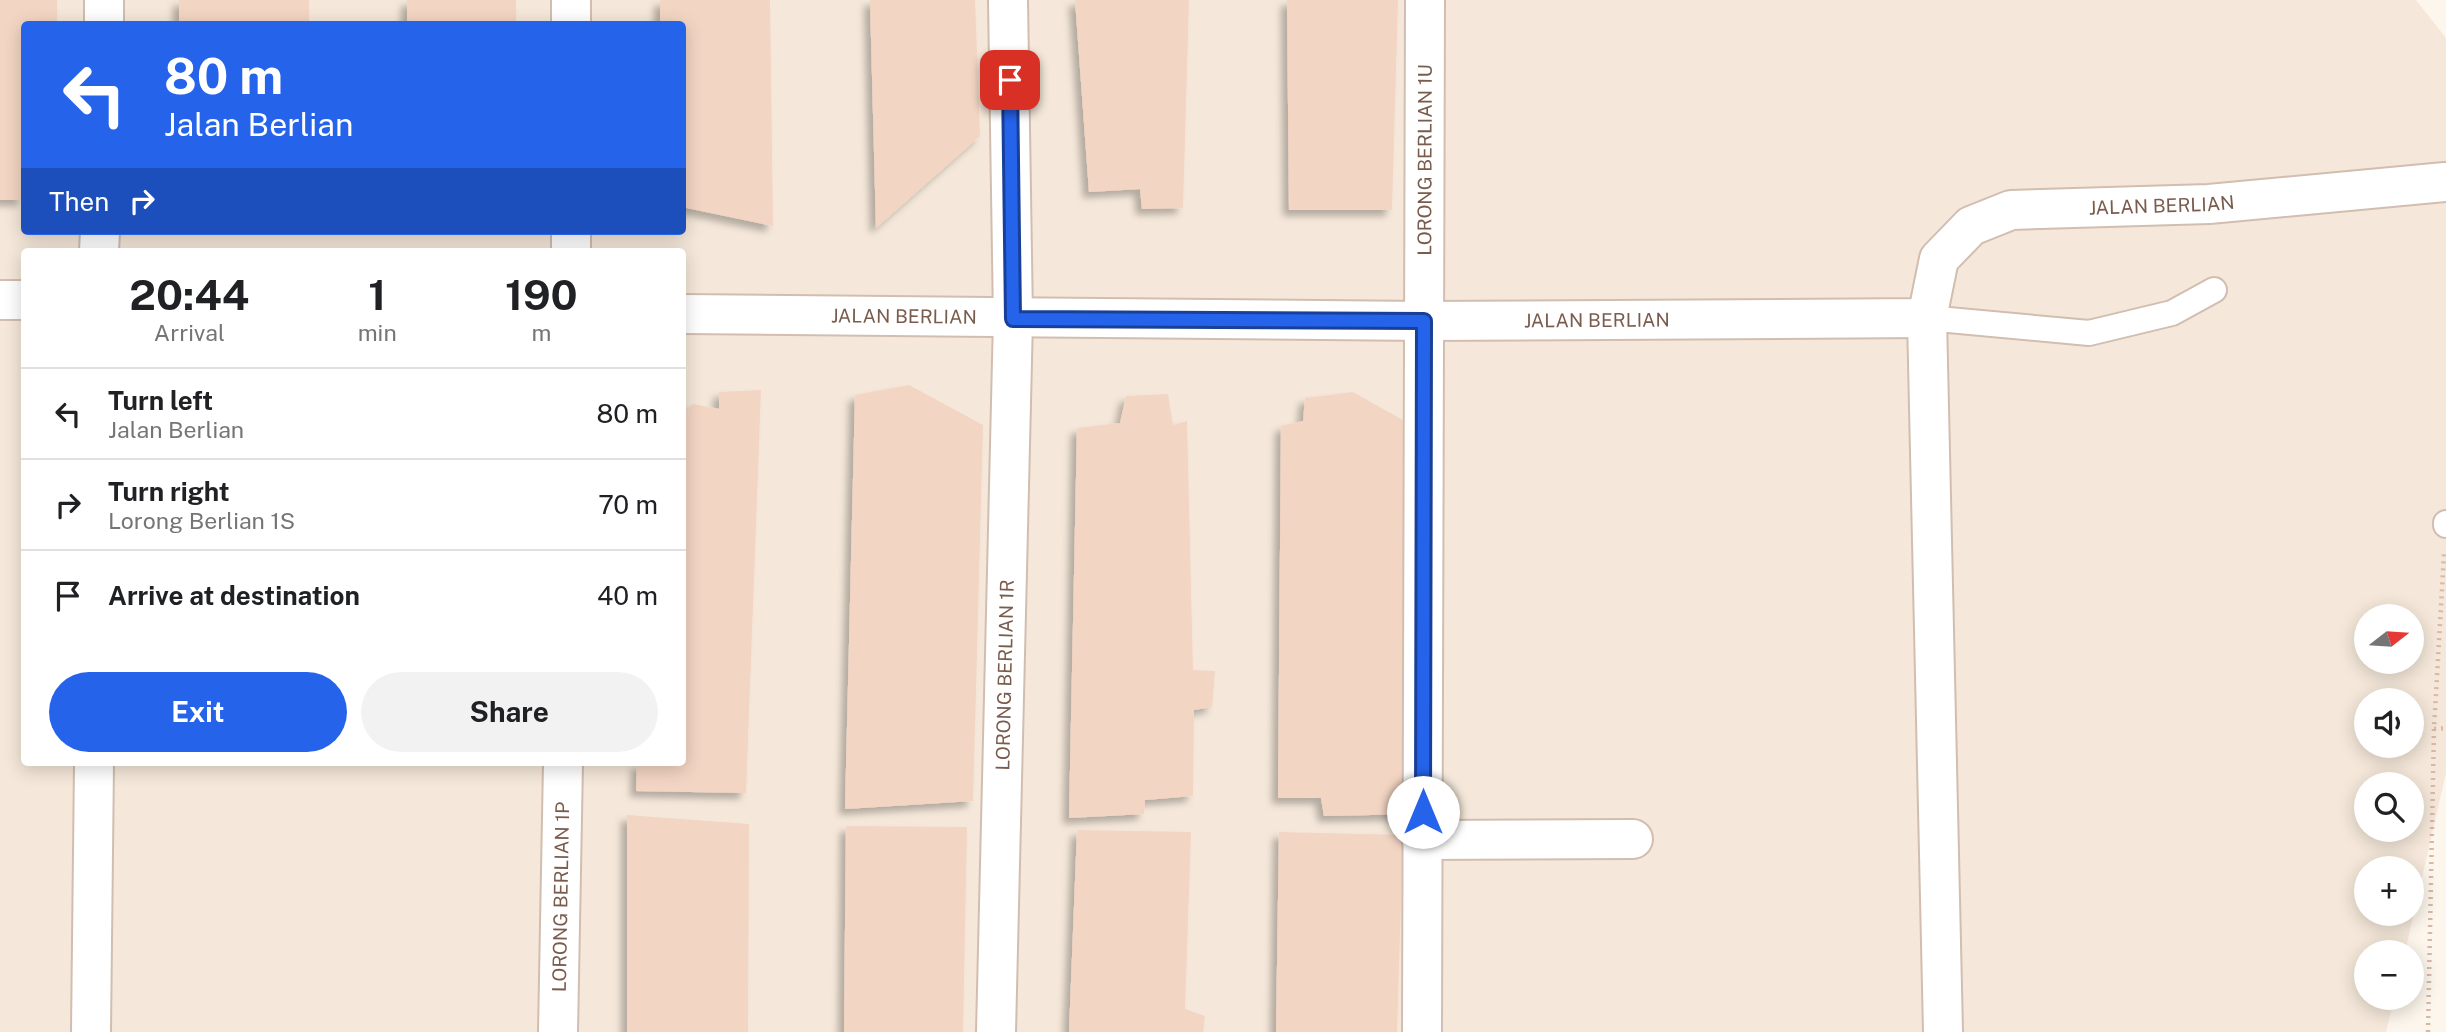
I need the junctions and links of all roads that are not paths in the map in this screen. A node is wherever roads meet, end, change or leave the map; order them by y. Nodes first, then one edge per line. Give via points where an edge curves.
1 (104, 0) edge
2 (571, 0) edge
3 (1008, 0) edge
4 (1425, 0) edge
5 (104, 21) edge
6 (571, 21) edge
7 (2446, 187) edge
8 (2214, 290) dead end
9 (0, 300) edge
10 (21, 300) edge
11 (686, 314) edge
12 (1927, 318) junction
13 (1013, 319) junction
14 (1424, 321) junction
15 (94, 766) edge
16 (563, 766) edge
17 (1633, 839) dead end
18 (1423, 840) junction
19 (91, 1032) edge
20 (558, 1032) edge
21 (996, 1032) edge
22 (1422, 1032) edge
23 (1943, 1032) edge

1 - 5 street
2 - 6 street
3 - 13 street, LORONG BERLIAN 1R
4 - 14 street, LORONG BERLIAN 1U
7 - 12 street, JALAN BERLIAN via 2209,204 2011,210 1971,226 1939,259
8 - 12 lane via 2172,313 2089,333
9 - 10 street
11 - 13 street, JALAN BERLIAN
12 - 14 street, JALAN BERLIAN
12 - 23 street
13 - 14 street, JALAN BERLIAN
13 - 21 street, LORONG BERLIAN 1R
14 - 18 street, LORONG BERLIAN 1U
15 - 19 street
16 - 20 street, LORONG BERLIAN 1P
17 - 18 street
18 - 22 street, LORONG BERLIAN 1U

